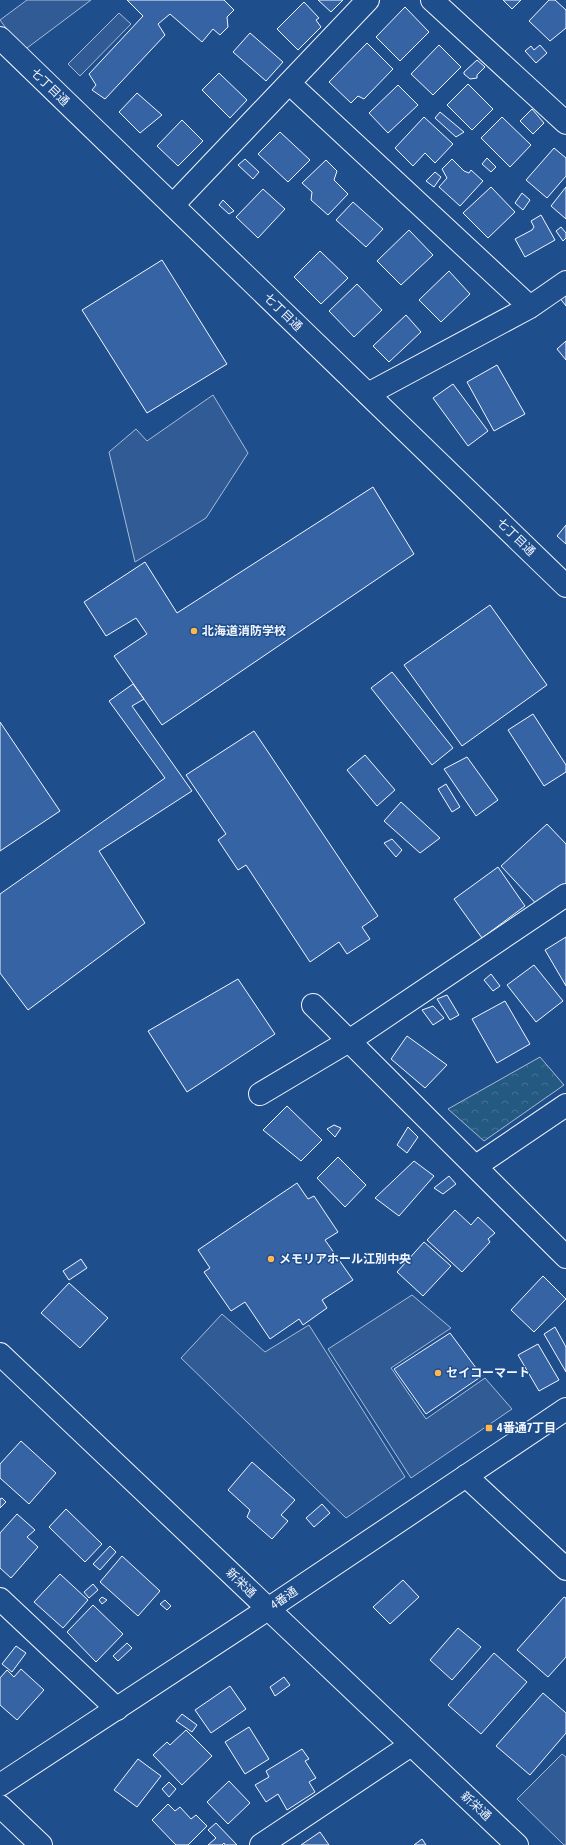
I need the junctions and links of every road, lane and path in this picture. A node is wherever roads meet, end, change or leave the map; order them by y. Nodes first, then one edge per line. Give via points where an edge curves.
1 (368, 0) edge
2 (432, 0) edge
3 (0, 38) edge
4 (289, 83) junction
5 (566, 123) edge
6 (173, 206) junction
7 (566, 282) edge
8 (530, 307) junction
9 (368, 394) junction
10 (566, 586) edge
11 (566, 895) edge
12 (313, 1005) dead end
13 (349, 1041) junction
14 (260, 1094) dead end
15 (566, 1105) edge
16 (476, 1166) junction
17 (566, 1257) edge
18 (0, 1354) edge
19 (566, 1409) edge
20 (466, 1476) junction
21 (566, 1569) edge
22 (0, 1599) edge
23 (268, 1609) junction
24 (117, 1709) junction
25 (411, 1745) junction
26 (0, 1785) edge
27 (0, 1806) edge
28 (41, 1845) edge
29 (261, 1845) edge
30 (517, 1845) edge

1 - 4 street
2 - 5 street
3 - 6 street, 七丁目通
4 - 6 street
4 - 8 street
6 - 9 street, 七丁目通
7 - 8 street
8 - 9 street
9 - 10 street, 七丁目通
11 - 13 street
12 - 13 street
13 - 14 street
13 - 16 street
15 - 16 street
16 - 17 street
18 - 23 street, 新栄通
19 - 20 street, 4番通
20 - 21 street
20 - 23 street, 4番通
22 - 24 street
23 - 24 street, 4番通
23 - 25 street, 新栄通
24 - 26 street, 4番通
25 - 29 street
25 - 30 street, 新栄通
27 - 28 street

